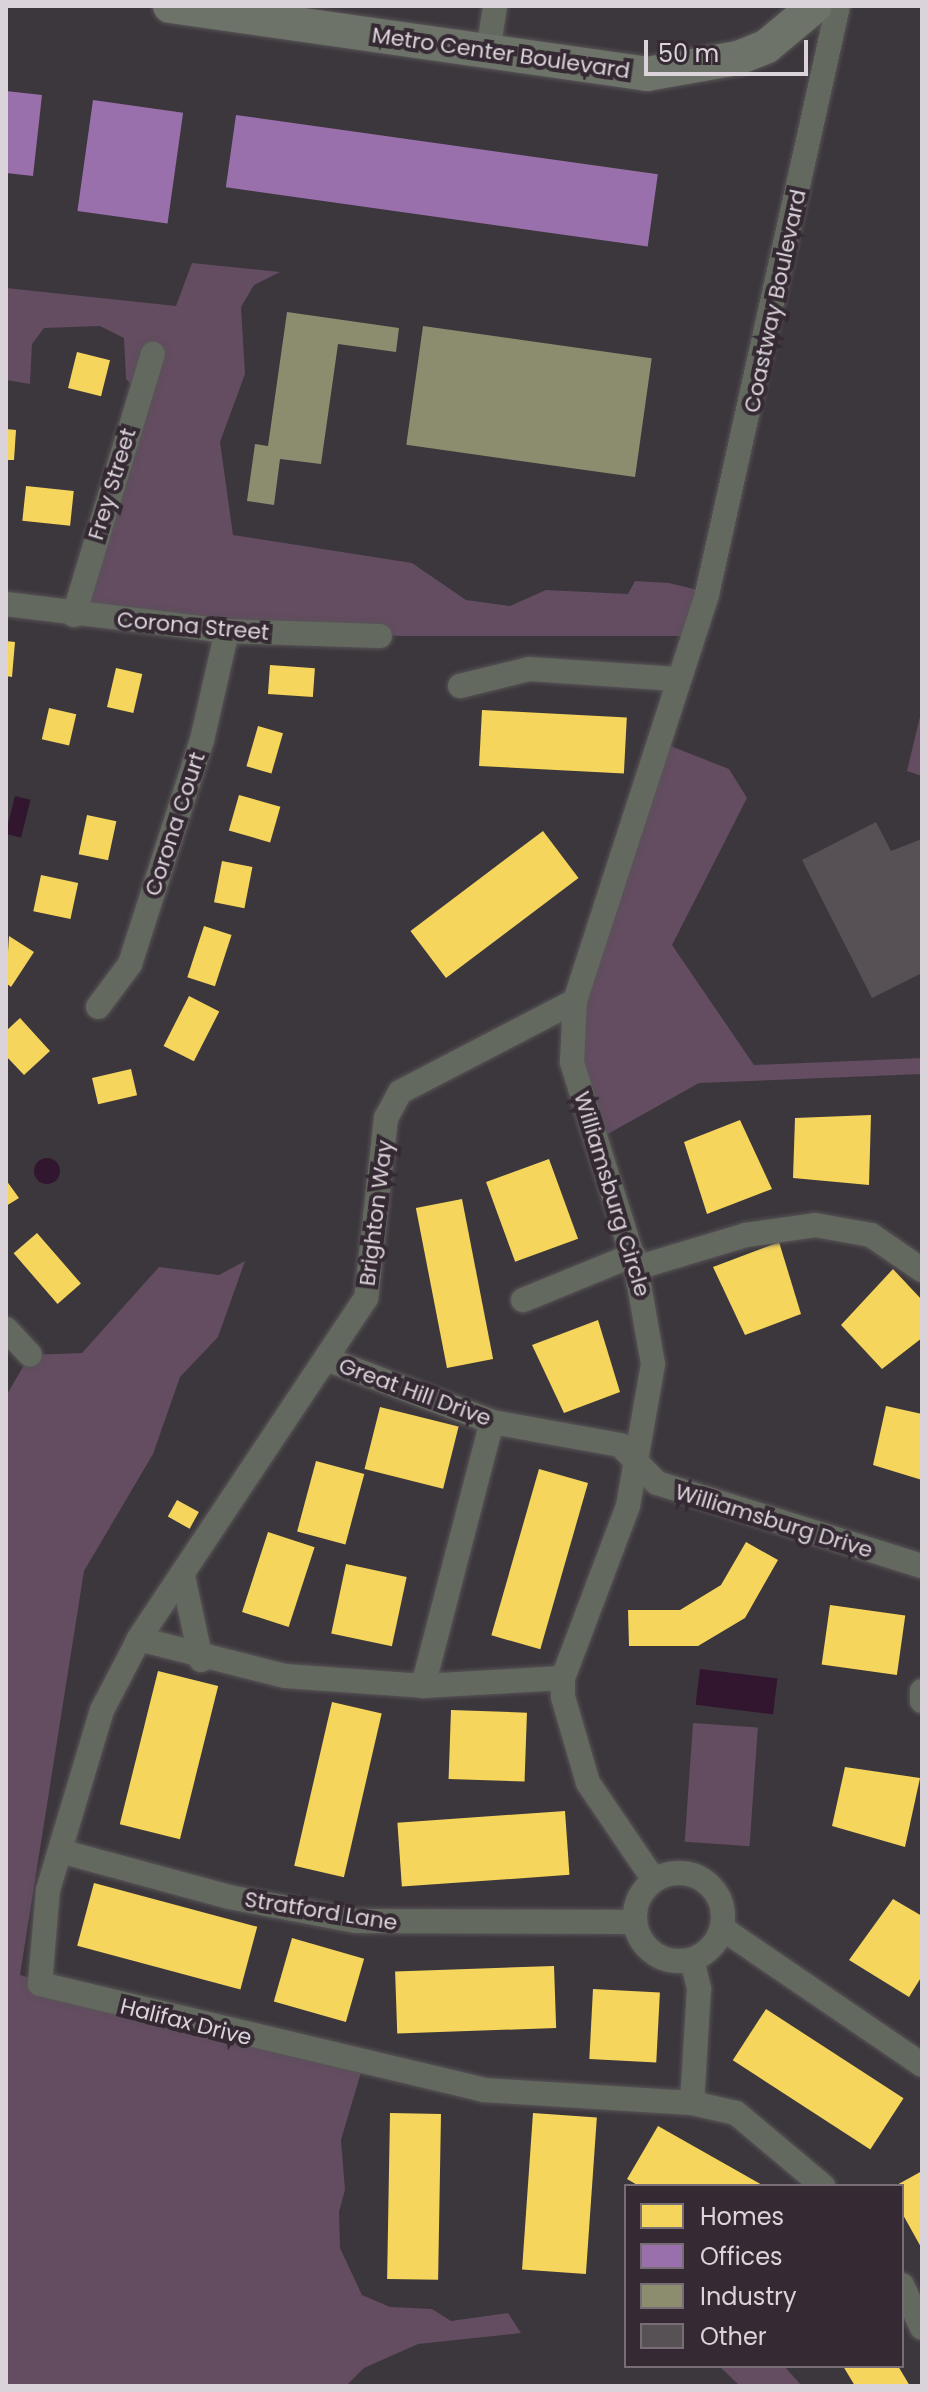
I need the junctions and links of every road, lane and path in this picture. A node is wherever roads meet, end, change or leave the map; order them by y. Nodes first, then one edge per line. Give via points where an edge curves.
1 (170, 6) edge
2 (495, 6) edge
3 (815, 6) edge
4 (838, 6) edge
5 (488, 52) junction
6 (153, 354) dead end
7 (707, 594) joint
8 (6, 604) edge
9 (74, 615) junction
10 (227, 631) junction
11 (380, 636) dead end
12 (677, 679) junction
13 (460, 686) dead end
14 (575, 1001) junction
15 (98, 1007) dead end
16 (634, 1261) junction
17 (922, 1270) edge
18 (523, 1300) dead end
19 (6, 1329) edge
20 (30, 1355) dead end
21 (329, 1360) junction
22 (492, 1422) junction
23 (639, 1458) junction
24 (922, 1566) edge
25 (183, 1576) junction
26 (139, 1639) junction
27 (201, 1660) junction
28 (563, 1678) junction
29 (423, 1686) junction
30 (922, 1691) edge
31 (922, 1701) edge
32 (60, 1851) junction
33 (654, 1880) junction
34 (635, 1922) junction
35 (723, 1929) junction
36 (692, 1960) junction
37 (922, 2065) edge
38 (692, 2103) junction
39 (821, 2184) edge
40 (904, 2289) edge
41 (922, 2328) edge

1 - 5 street, Metro Center Boulevard
2 - 5 street
3 - 5 street, Metro Center Boulevard via 767,46 678,73
4 - 7 street, Coastway Boulevard
6 - 9 street, Frey Street
7 - 12 street, Williamsburg Circle
8 - 9 street, Corona Street
9 - 10 street, Corona Street
10 - 11 street, Corona Street
10 - 15 street, Corona Court via 202,740 130,964
12 - 13 street via 529,669
12 - 14 street, Williamsburg Circle
14 - 16 street, Williamsburg Circle via 572,1062
14 - 21 street, Brighton Way via 400,1092 386,1118 366,1298
16 - 17 street via 815,1225 871,1235
16 - 18 street
16 - 23 street, Williamsburg Circle via 653,1364
19 - 20 street
21 - 22 street, Great Hill Drive
21 - 25 street, Brighton Way
22 - 23 street, Great Hill Drive via 620,1445
22 - 29 street
23 - 24 street, Williamsburg Drive via 657,1483
23 - 28 street, Williamsburg Circle
25 - 26 street, Brighton Way
25 - 27 street
26 - 27 street
26 - 32 street, Halifax Drive via 102,1710
27 - 29 street via 285,1676
28 - 29 street
28 - 33 street via 588,1783
30 - 31 street
32 - 34 street, Stratford Lane via 229,1897 356,1921
32 - 38 street, Halifax Drive via 48,1890 40,1984 484,2090
33 - 34 street via 636,1906
33 - 35 street via 680,1871 706,1880 723,1902
34 - 36 street via 655,1954
35 - 36 street via 712,1949
35 - 37 street
36 - 38 street via 699,1989
38 - 39 street via 736,2113
40 - 41 street

